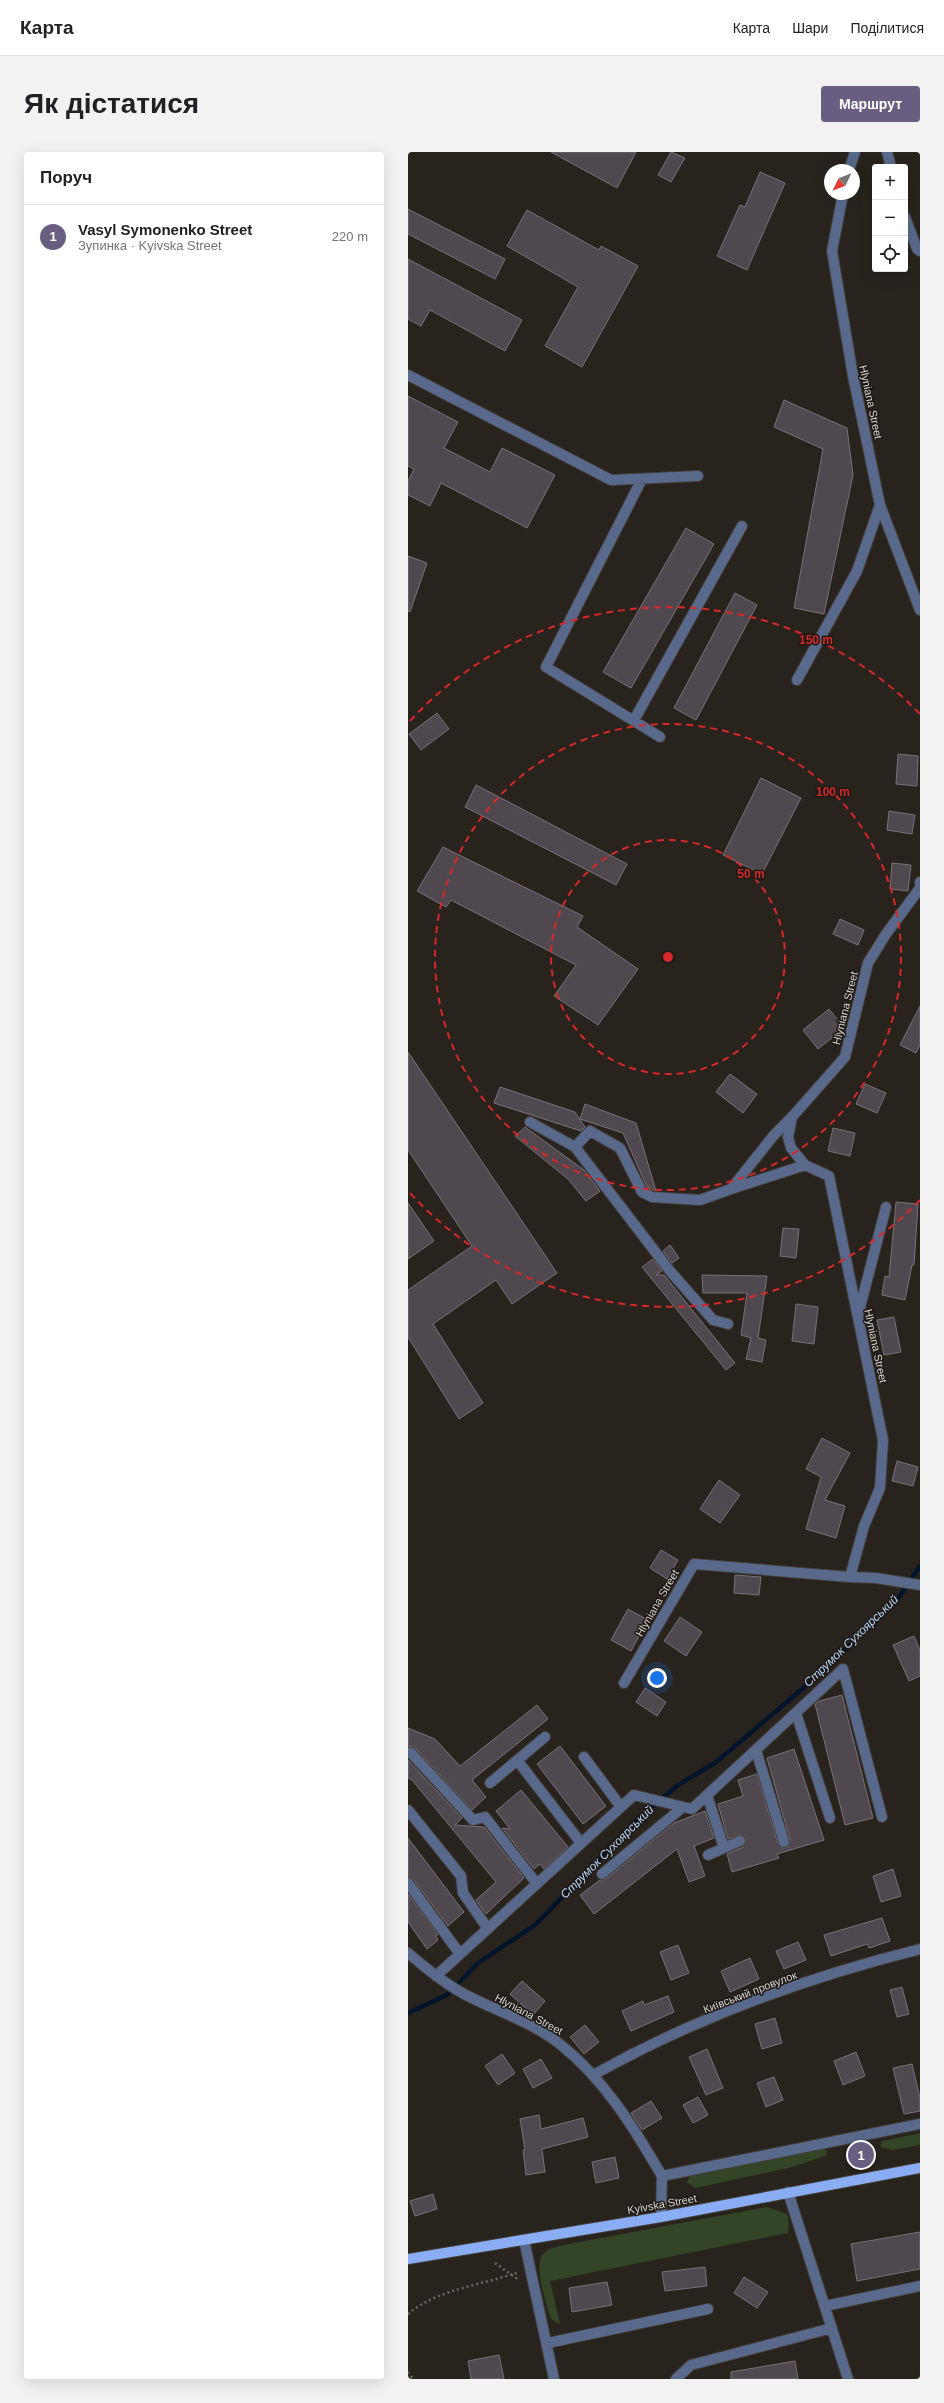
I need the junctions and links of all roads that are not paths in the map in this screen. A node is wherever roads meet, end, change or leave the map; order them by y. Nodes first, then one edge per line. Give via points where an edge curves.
1 (855, 152) edge
2 (888, 152) edge
3 (851, 164) edge
4 (890, 164) edge
5 (842, 200) edge
6 (908, 225) edge
7 (920, 251) edge
8 (408, 375) edge
9 (698, 476) dead end
10 (642, 479) junction
11 (880, 505) junction
12 (742, 526) dead end
13 (920, 610) edge
14 (797, 680) dead end
15 (634, 720) junction
16 (660, 737) dead end
17 (920, 882) edge
18 (792, 1117) junction
19 (530, 1122) dead end
20 (575, 1147) junction
21 (805, 1166) junction
22 (731, 1189) junction
23 (886, 1207) dead end
24 (858, 1318) junction
25 (728, 1324) dead end
26 (850, 1577) junction
27 (918, 1585) edge
28 (624, 1683) dead end
29 (796, 1713) junction
30 (545, 1737) dead end
31 (756, 1750) junction
32 (408, 1753) edge
33 (584, 1757) dead end
34 (518, 1760) junction
35 (490, 1783) dead end
36 (707, 1795) junction
37 (678, 1806) junction
38 (621, 1807) junction
39 (408, 1810) edge
40 (882, 1817) dead end
41 (830, 1818) dead end
42 (740, 1842) dead end
43 (784, 1842) dead end
44 (581, 1843) junction
45 (724, 1848) junction
46 (708, 1855) dead end
47 (602, 1874) dead end
48 (408, 1883) edge
49 (537, 1884) junction
50 (488, 1929) junction
51 (920, 1949) edge
52 (408, 1953) edge
53 (460, 1954) junction
54 (436, 1976) junction
55 (594, 2074) junction
56 (920, 2124) edge
57 (920, 2168) edge
58 (662, 2176) junction
59 (788, 2192) junction
60 (661, 2217) junction
61 (524, 2240) junction
62 (408, 2259) edge
63 (920, 2286) edge
64 (825, 2306) junction
65 (708, 2309) dead end
66 (832, 2328) junction
67 (548, 2343) junction
68 (554, 2379) edge
69 (676, 2379) edge
70 (848, 2379) edge

1 - 3 street
2 - 4 street
5 - 11 street, Hlyniana Street via 832,251
6 - 7 street
8 - 10 street via 611,480
9 - 10 street
10 - 15 street via 546,667
11 - 13 street, Hlyniana Street
11 - 14 street via 858,571
12 - 15 street
15 - 16 street
17 - 18 street, Hlyniana Street via 920,888 868,963 845,1057
18 - 21 street, Hlyniana Street via 788,1137 791,1148
18 - 22 street via 774,1135
19 - 20 street
20 - 22 street via 590,1131 620,1148 642,1192 652,1197 700,1200
20 - 25 street via 670,1271 713,1320
21 - 22 street
21 - 24 street, Hlyniana Street via 829,1176
23 - 24 street
24 - 26 street, Hlyniana Street via 883,1440 880,1488 864,1526
26 - 27 street
26 - 28 street, Hlyniana Street via 694,1564
29 - 31 street
29 - 40 street via 843,1669
29 - 41 street
30 - 34 street
31 - 36 street
31 - 43 street
32 - 49 street via 411,1753 473,1820 485,1817
33 - 38 street
34 - 35 street
34 - 44 street
36 - 37 street via 692,1809
36 - 45 street
37 - 38 street via 634,1795
37 - 47 street
38 - 44 street
39 - 50 street via 462,1876 463,1893
42 - 45 street
44 - 49 street
45 - 46 street
48 - 53 street
49 - 50 street
50 - 53 street
51 - 55 street, Київський провулок via 867,1962 751,2003 636,2051
52 - 54 street, Hlyniana Street
53 - 54 street
54 - 55 street, Hlyniana Street via 463,1994 560,2044
55 - 58 street, Hlyniana Street via 644,2145
56 - 58 street
57 - 59 main road, Kyivska Street
58 - 60 street
59 - 60 main road, Kyivska Street
59 - 64 street
60 - 61 main road, Kyivska Street
61 - 62 main road, Kyivska Street
61 - 67 street
63 - 64 street
64 - 66 street
65 - 67 street
66 - 69 street via 692,2365
66 - 70 street
67 - 68 street

